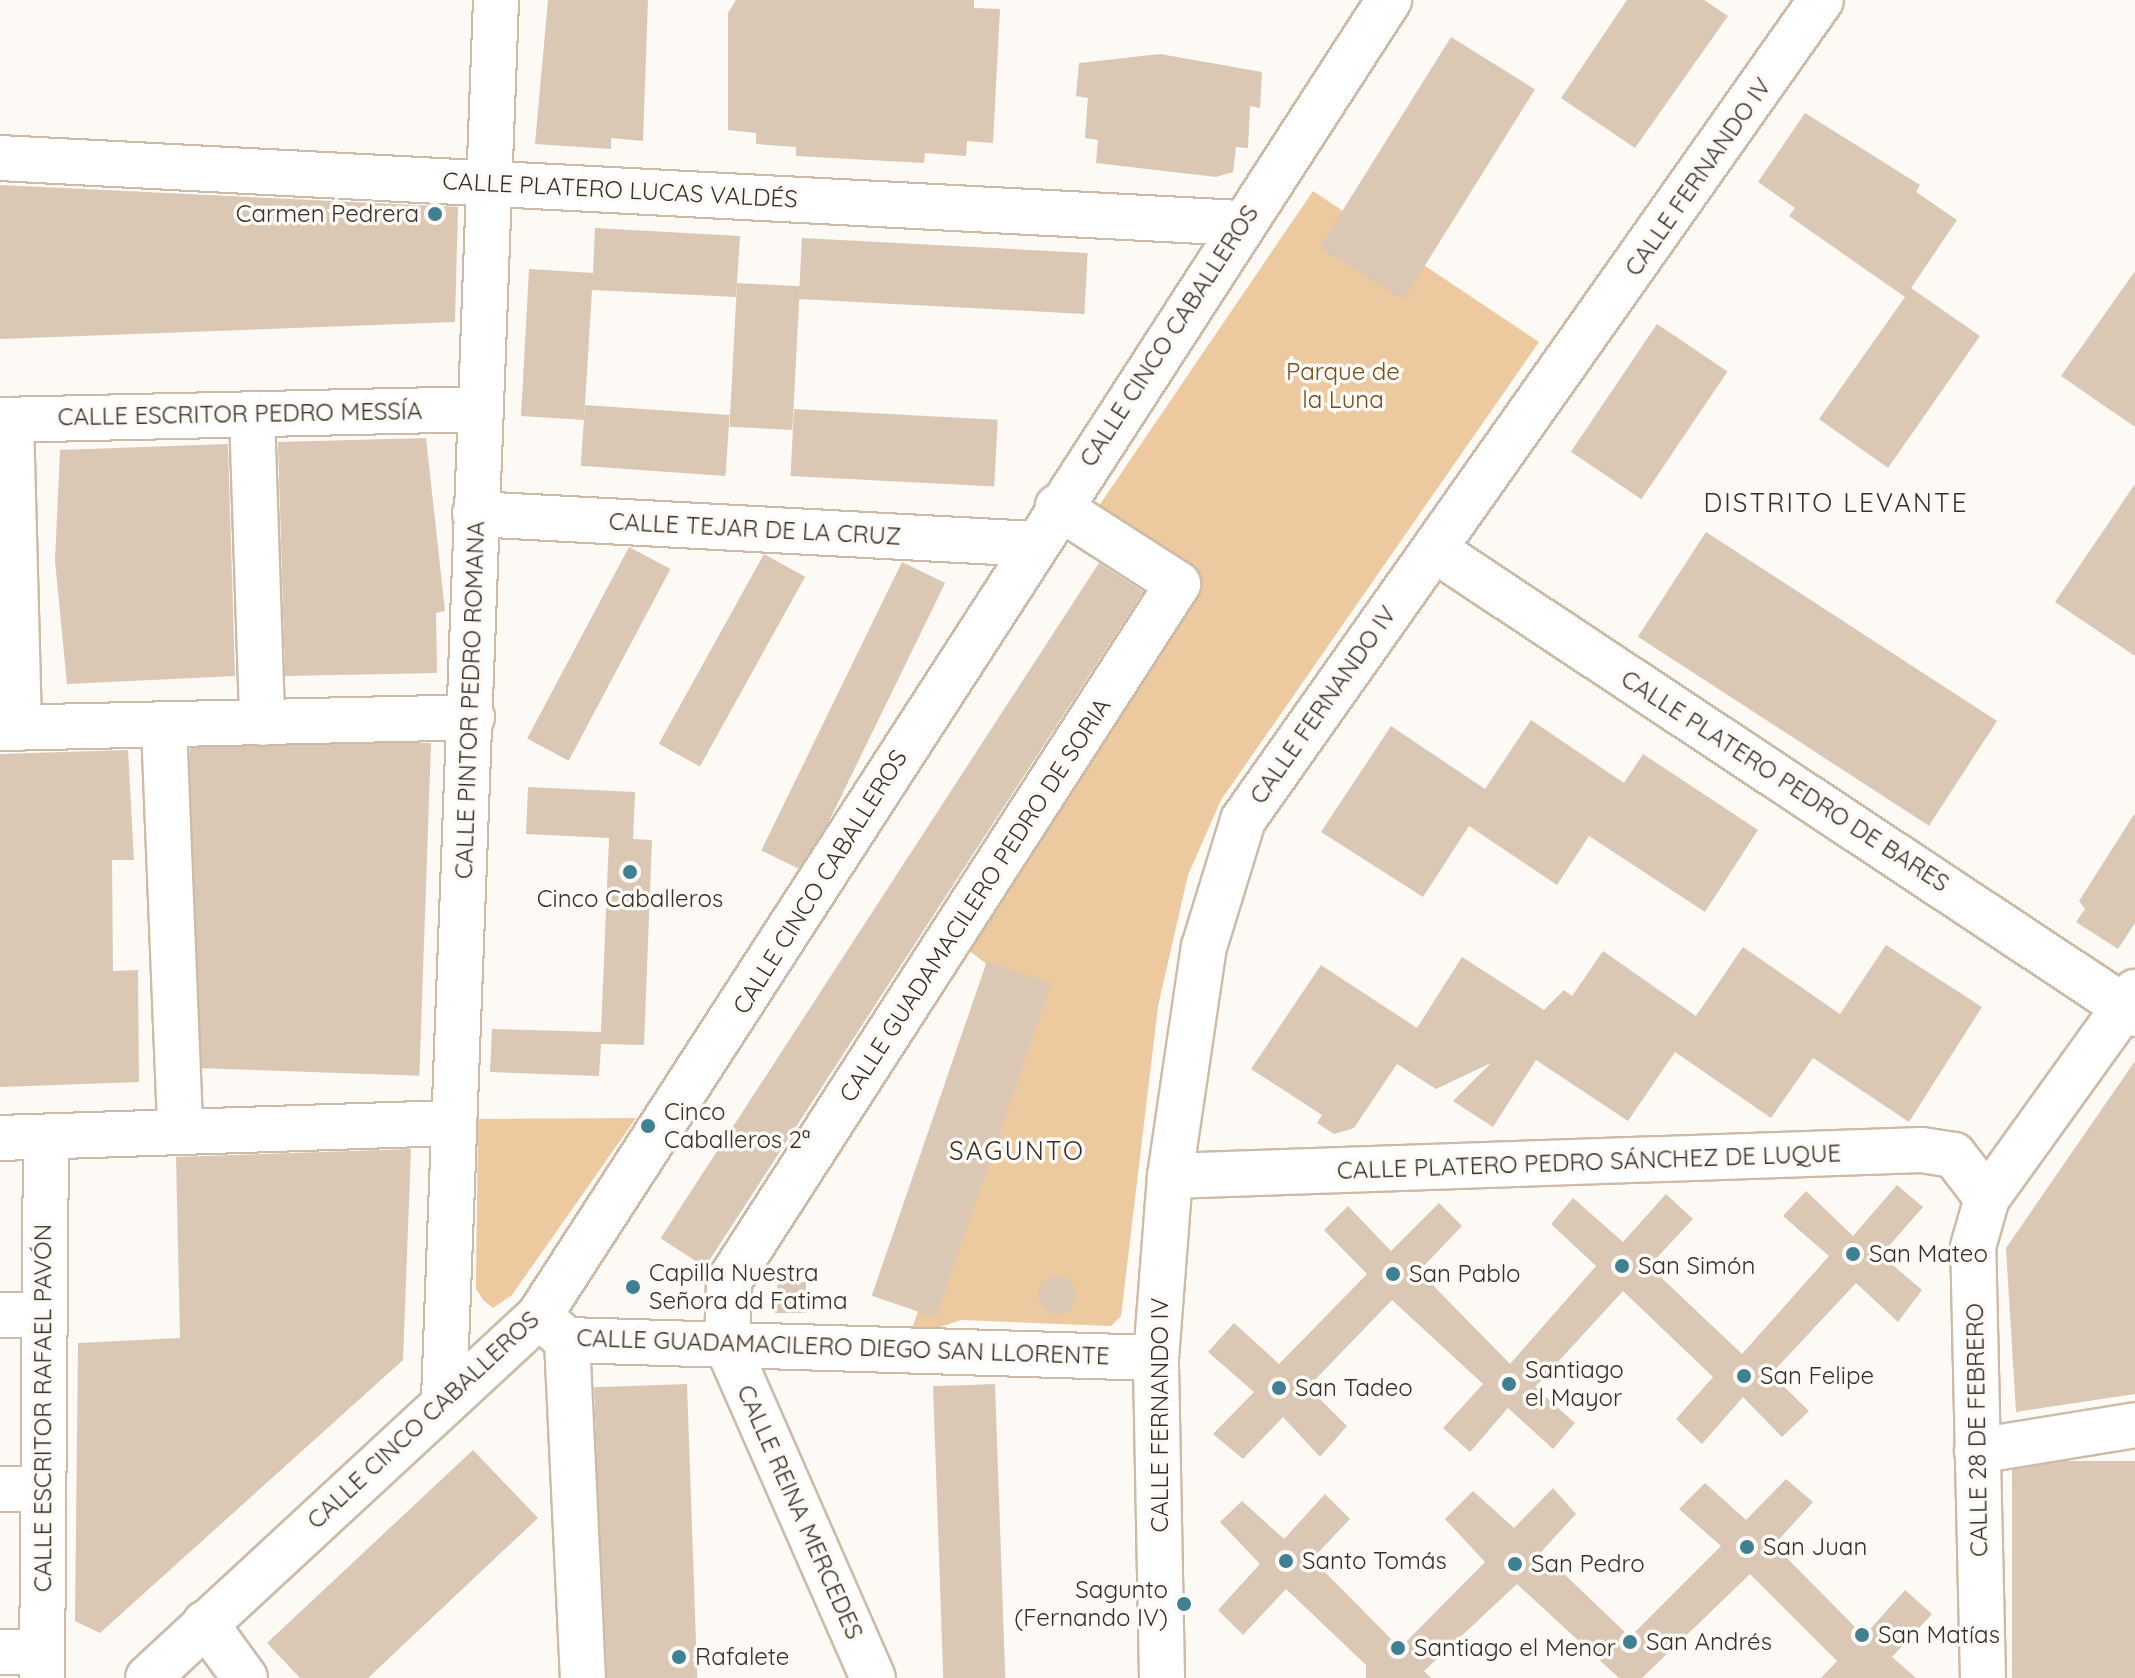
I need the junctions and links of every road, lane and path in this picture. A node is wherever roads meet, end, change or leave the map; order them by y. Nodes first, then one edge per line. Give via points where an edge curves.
1 (496, 0) edge
2 (1389, 0) edge
3 (1821, 0) edge
4 (0, 158) edge
5 (489, 182) junction
6 (1240, 223) junction
7 (479, 409) junction
8 (252, 414) junction
9 (6, 420) edge
10 (1058, 507) junction
11 (475, 514) junction
12 (1035, 544) junction
13 (1435, 550) junction
14 (472, 717) junction
15 (262, 723) junction
16 (164, 726) junction
17 (10, 728) edge
18 (2132, 1004) edge
19 (454, 1123) junction
20 (180, 1132) junction
21 (46, 1137) junction
22 (0, 1138) edge
23 (1170, 1176) junction
24 (1987, 1198) junction
25 (0, 1315) edge
26 (44, 1315) junction
27 (553, 1328) junction
28 (727, 1346) junction
29 (1156, 1358) junction
30 (444, 1399) junction
31 (2135, 1425) edge
32 (1977, 1451) junction
33 (21, 1489) edge
34 (205, 1623) junction
35 (28, 1661) edge
36 (148, 1678) edge
37 (245, 1678) edge
38 (583, 1678) edge
39 (873, 1678) edge
40 (1162, 1678) edge
41 (1983, 1678) edge

1 - 5 street, CALLE PINTOR PEDRO ROMANA
2 - 6 street, CALLE CINCO CABALLEROS
3 - 13 street, CALLE FERNANDO IV
4 - 5 street, CALLE PLATERO LUCAS VALDÉS
5 - 6 street, CALLE PLATERO LUCAS VALDÉS
5 - 7 street, CALLE PINTOR PEDRO ROMANA
6 - 10 street, CALLE CINCO CABALLEROS
7 - 8 street, CALLE ESCRITOR PEDRO MESSÍA
7 - 11 street, CALLE PINTOR PEDRO ROMANA
8 - 9 street, CALLE ESCRITOR PEDRO MESSÍA
8 - 15 street
9 - 17 street
10 - 12 street, CALLE CINCO CABALLEROS
10 - 28 street, CALLE GUADAMACILERO PEDRO DE SORIA via 1178,584 729,1281
11 - 12 street, CALLE TEJAR DE LA CRUZ
11 - 14 street, CALLE PINTOR PEDRO ROMANA
12 - 27 street, CALLE CINCO CABALLEROS
13 - 18 street, CALLE PLATERO PEDRO DE BARES
13 - 23 street, CALLE FERNANDO IV via 1243,820 1204,947
14 - 15 street
14 - 19 street, CALLE PINTOR PEDRO ROMANA
15 - 16 street
16 - 17 street
16 - 20 street
18 - 24 street, CALLE 28 DE FEBRERO
19 - 20 street
19 - 30 street, CALLE PINTOR PEDRO ROMANA
20 - 21 street
21 - 22 street
21 - 26 street, CALLE ESCRITOR RAFAEL PAVÓN
23 - 24 street, CALLE PLATERO PEDRO SÁNCHEZ DE LUQUE via 1922,1150 1954,1155
23 - 29 street, CALLE FERNANDO IV
24 - 32 street, CALLE 28 DE FEBRERO via 1973,1247
25 - 26 street
26 - 33 street, CALLE ESCRITOR RAFAEL PAVÓN
27 - 28 street, CALLE GUADAMACILERO DIEGO SAN LLORENTE
27 - 30 street, CALLE CINCO CABALLEROS
27 - 38 street
28 - 29 street, CALLE GUADAMACILERO DIEGO SAN LLORENTE
28 - 39 street, CALLE REINA MERCEDES
29 - 40 street, CALLE FERNANDO IV
30 - 34 street, CALLE CINCO CABALLEROS
31 - 32 street
32 - 41 street, CALLE 28 DE FEBRERO
33 - 35 street, CALLE ESCRITOR RAFAEL PAVÓN
34 - 36 street, CALLE CINCO CABALLEROS
34 - 37 street

